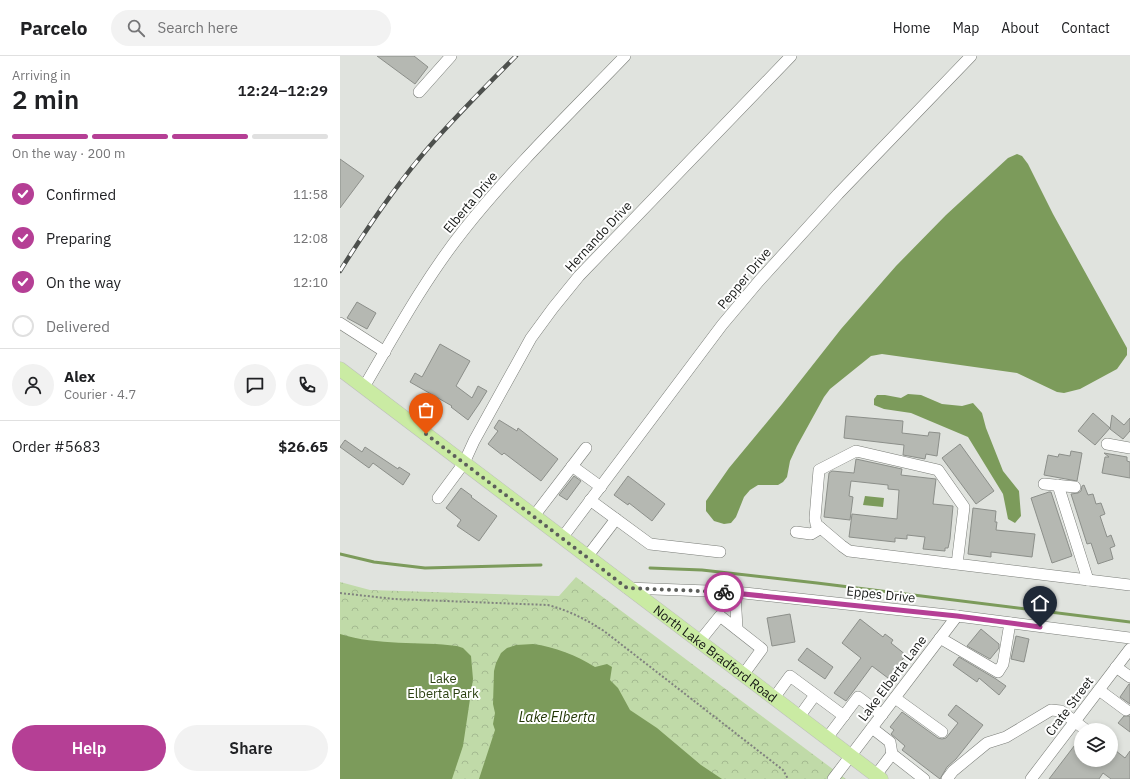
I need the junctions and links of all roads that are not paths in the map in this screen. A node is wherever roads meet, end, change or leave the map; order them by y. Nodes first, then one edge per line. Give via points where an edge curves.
1 (625, 56) edge
2 (791, 56) edge
3 (971, 56) edge
4 (445, 58) edge
5 (419, 92) dead end
6 (340, 323) edge
7 (385, 352) junction
8 (341, 373) edge
9 (364, 387) junction
10 (1107, 444) dead end
11 (586, 448) dead end
12 (1130, 448) edge
13 (464, 463) junction
14 (572, 466) junction
15 (1044, 484) dead end
16 (1058, 485) junction
17 (600, 487) junction
18 (1075, 487) dead end
19 (438, 498) dead end
20 (590, 500) junction
21 (534, 516) junction
22 (616, 519) junction
23 (821, 528) junction
24 (796, 532) dead end
25 (562, 538) junction
26 (720, 552) dead end
27 (587, 557) junction
28 (956, 564) junction
29 (1088, 580) junction
30 (1130, 585) edge
31 (627, 588) junction
32 (735, 592) junction
33 (957, 616) junction
34 (1010, 623) junction
35 (737, 629) junction
36 (940, 638) junction
37 (1130, 638) edge
38 (699, 642) junction
39 (1130, 650) edge
40 (1116, 667) junction
41 (743, 675) junction
42 (1130, 677) edge
43 (1099, 690) junction
44 (815, 695) junction
45 (774, 698) junction
46 (895, 698) junction
47 (1126, 710) dead end
48 (882, 714) junction
49 (844, 716) junction
50 (799, 717) junction
51 (1075, 722) junction
52 (872, 728) junction
53 (942, 732) dead end
54 (827, 738) junction
55 (892, 754) junction
56 (850, 756) junction
57 (879, 778) edge
58 (920, 778) edge
59 (833, 779) edge
60 (947, 779) edge
61 (1031, 779) edge

1 - 7 street, Elberta Drive via 509,177 462,232 418,295
2 - 13 street, Hernando Drive via 579,276 553,308 517,362
3 - 17 street, Pepper Drive via 758,281
4 - 5 street
6 - 7 street
7 - 9 street, Elberta Drive
8 - 9 main road, North Lake Bradford Road
9 - 13 main road, North Lake Bradford Road
10 - 12 street
11 - 14 street
13 - 19 street, Hernando Drive
13 - 21 main road, North Lake Bradford Road
14 - 17 street
14 - 21 street
15 - 16 street
16 - 18 street
16 - 29 street
17 - 20 street, Pepper Drive
20 - 22 street
20 - 25 street, Pepper Drive
21 - 25 main road, North Lake Bradford Road
22 - 26 street via 650,544
22 - 27 street
23 - 24 street via 811,534
23 - 28 street via 849,550
23 - 28 street via 814,518 819,470 856,451 938,470 964,507
25 - 27 main road, North Lake Bradford Road
27 - 31 main road, North Lake Bradford Road
28 - 29 street
29 - 30 street
31 - 32 street, Eppes Drive
31 - 38 main road, North Lake Bradford Road
32 - 33 street, Eppes Drive
32 - 35 street
33 - 34 street, Eppes Drive
33 - 36 street, Lake Elberta Lane
34 - 36 street via 1003,664 998,672
34 - 37 street, Eppes Drive
35 - 38 street via 720,616
35 - 41 street via 762,649
36 - 46 street, Lake Elberta Lane
38 - 41 main road, North Lake Bradford Road
39 - 40 street, Crate Street
40 - 42 street
40 - 43 street, Crate Street
41 - 45 main road, North Lake Bradford Road
43 - 47 street
43 - 51 street, Crate Street
44 - 45 street via 790,676
44 - 49 street
44 - 50 street
45 - 50 main road, North Lake Bradford Road
46 - 48 street, Lake Elberta Lane
46 - 53 street
48 - 49 street via 858,697
48 - 52 street, Lake Elberta Lane
49 - 54 street
50 - 54 main road, North Lake Bradford Road
51 - 60 street via 1061,711 1051,710 1006,737 987,743
51 - 61 street, Crate Street
52 - 55 street via 890,742
52 - 56 street, Lake Elberta Lane
54 - 56 main road, North Lake Bradford Road
55 - 57 street
55 - 58 street
56 - 57 main road, North Lake Bradford Road
56 - 59 street, Lake Elberta Lane

